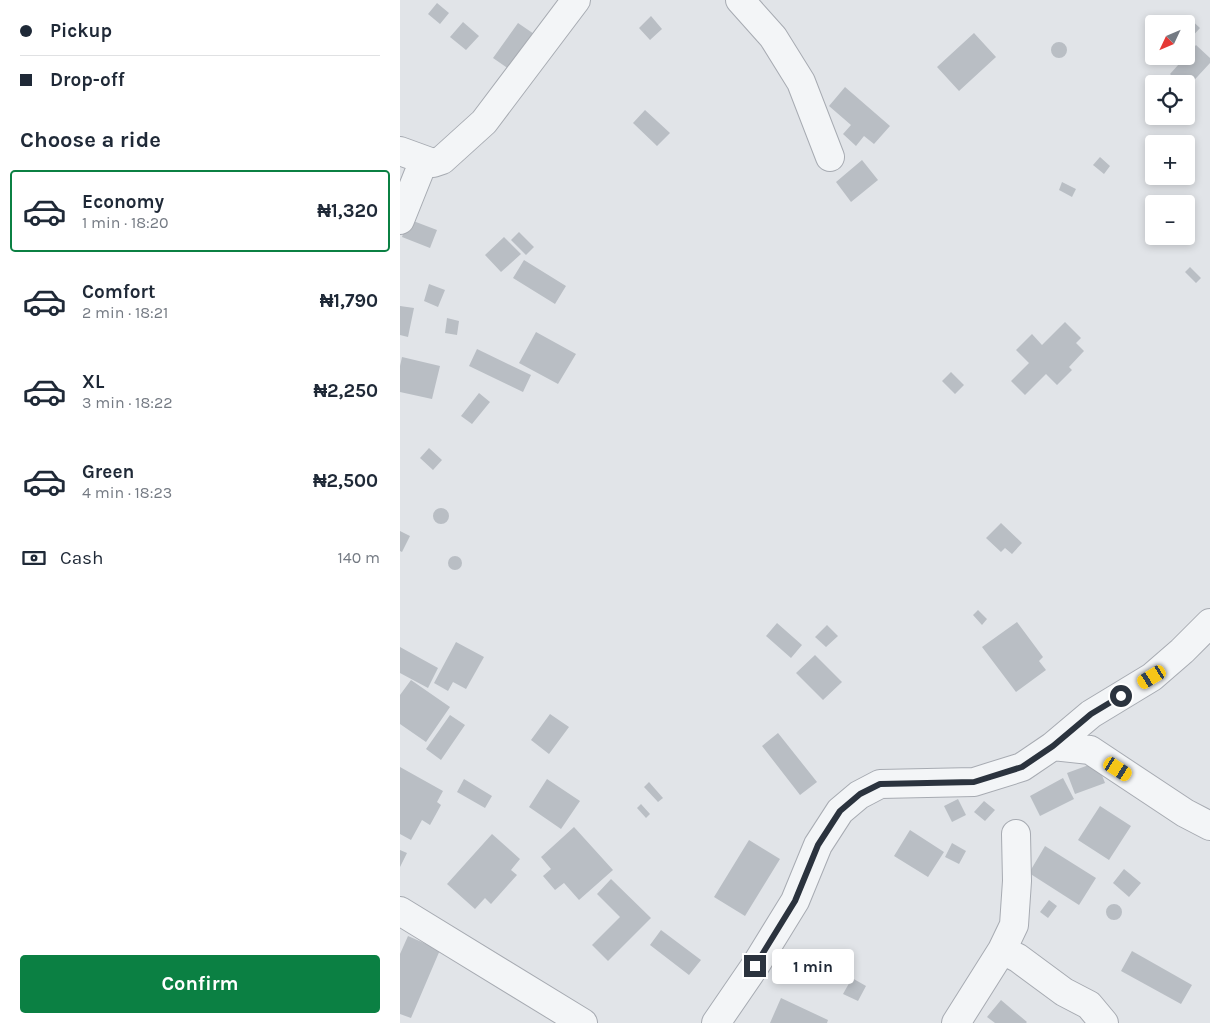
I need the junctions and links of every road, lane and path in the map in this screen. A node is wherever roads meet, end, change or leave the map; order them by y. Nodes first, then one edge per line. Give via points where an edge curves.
1 (576, 0) edge
2 (740, 0) edge
3 (412, 155) edge
4 (830, 157) dead end
5 (400, 220) edge
6 (1210, 623) edge
7 (1053, 746) junction
8 (1210, 826) edge
9 (1016, 834) dead end
10 (400, 911) edge
11 (1002, 950) junction
12 (583, 1023) edge
13 (716, 1023) edge
14 (956, 1023) edge
15 (1104, 1023) edge

1 - 3 street via 484,122 442,160 434,163
2 - 4 street via 773,37 802,82
3 - 5 street
6 - 7 street via 1152,677 1091,714
7 - 8 street via 1090,750
7 - 13 street via 1022,767 974,782 880,784 860,794 840,811 818,845 795,901
9 - 11 street via 1014,925
10 - 12 street
11 - 14 street
11 - 15 street via 1089,1005

